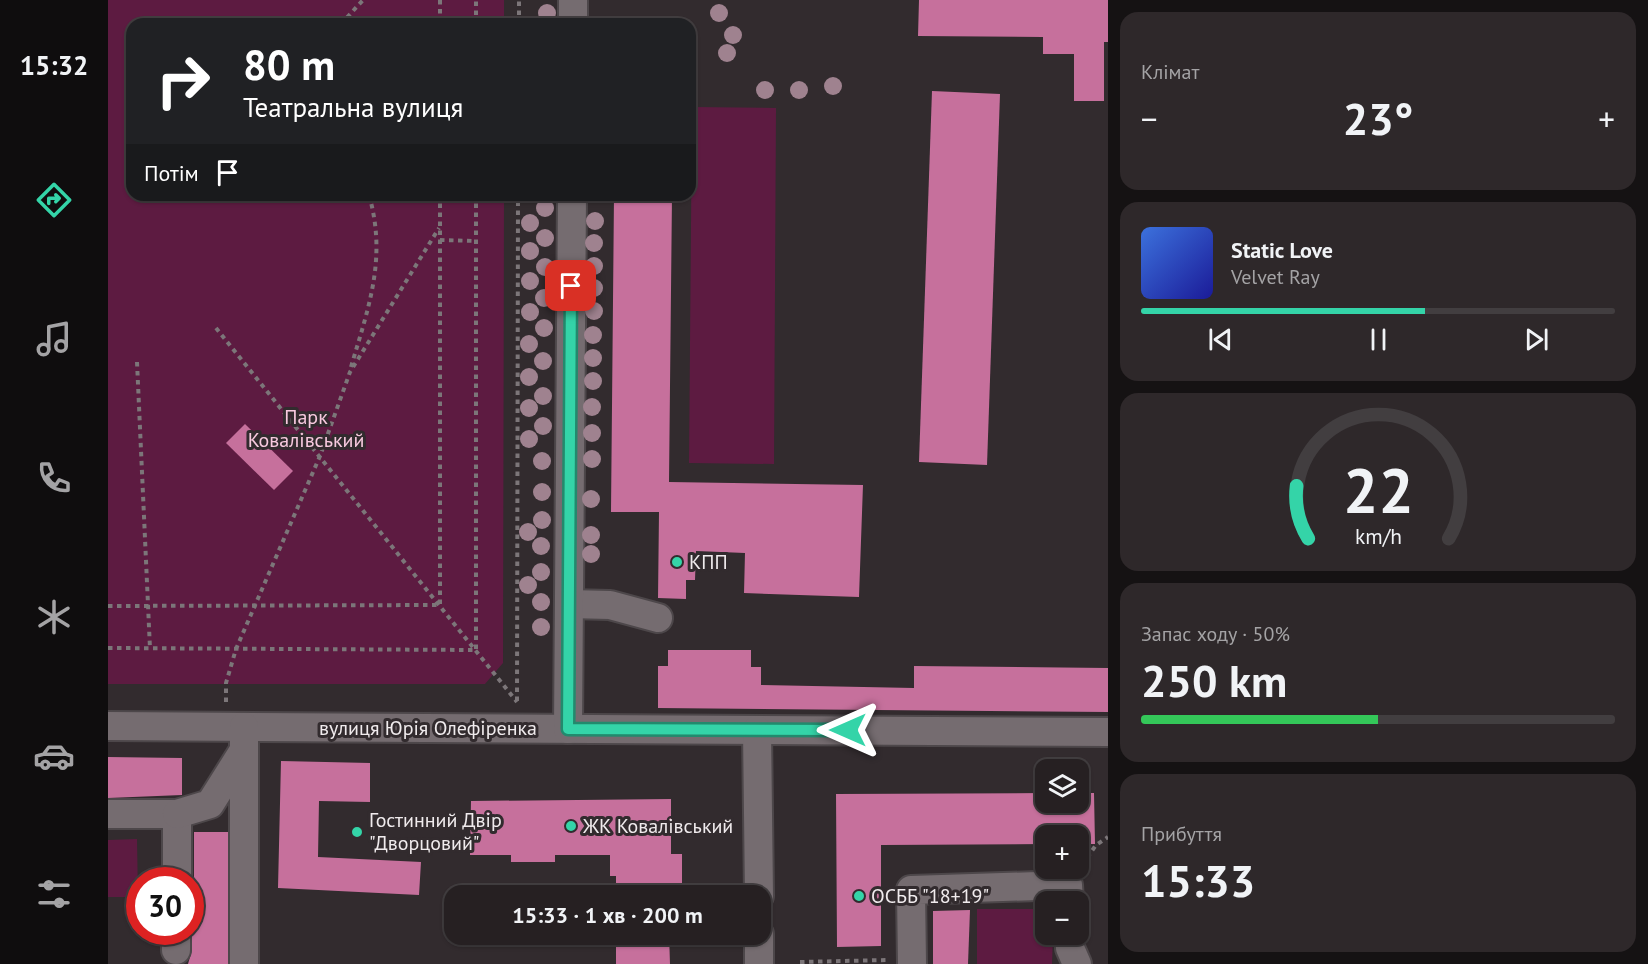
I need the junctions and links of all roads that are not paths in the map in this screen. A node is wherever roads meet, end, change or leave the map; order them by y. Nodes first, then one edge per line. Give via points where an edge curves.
1 (573, 0) edge
2 (573, 18) edge
3 (572, 201) edge
4 (569, 604) junction
5 (658, 618) dead end
6 (108, 726) edge
7 (568, 729) junction
8 (757, 730) junction
9 (1108, 732) edge
10 (238, 735) junction
11 (108, 814) edge
12 (177, 814) junction
13 (177, 867) edge
14 (759, 885) edge
15 (1035, 892) edge
16 (759, 945) edge
17 (1070, 945) edge
18 (912, 962) edge
19 (244, 964) edge
20 (759, 964) edge
21 (1077, 964) edge

1 - 2 street
3 - 4 street
4 - 5 street via 610,605
4 - 7 street
6 - 10 street, вулиця Юрія Олефіренка
7 - 8 street, вулиця Юрія Олефіренка
7 - 10 street, вулиця Юрія Олефіренка
8 - 9 street, вулиця Юрія Олефіренка
8 - 14 street
10 - 12 street via 210,804
10 - 19 street
11 - 12 street
12 - 13 street
15 - 18 street via 911,890
16 - 20 street
17 - 21 street

